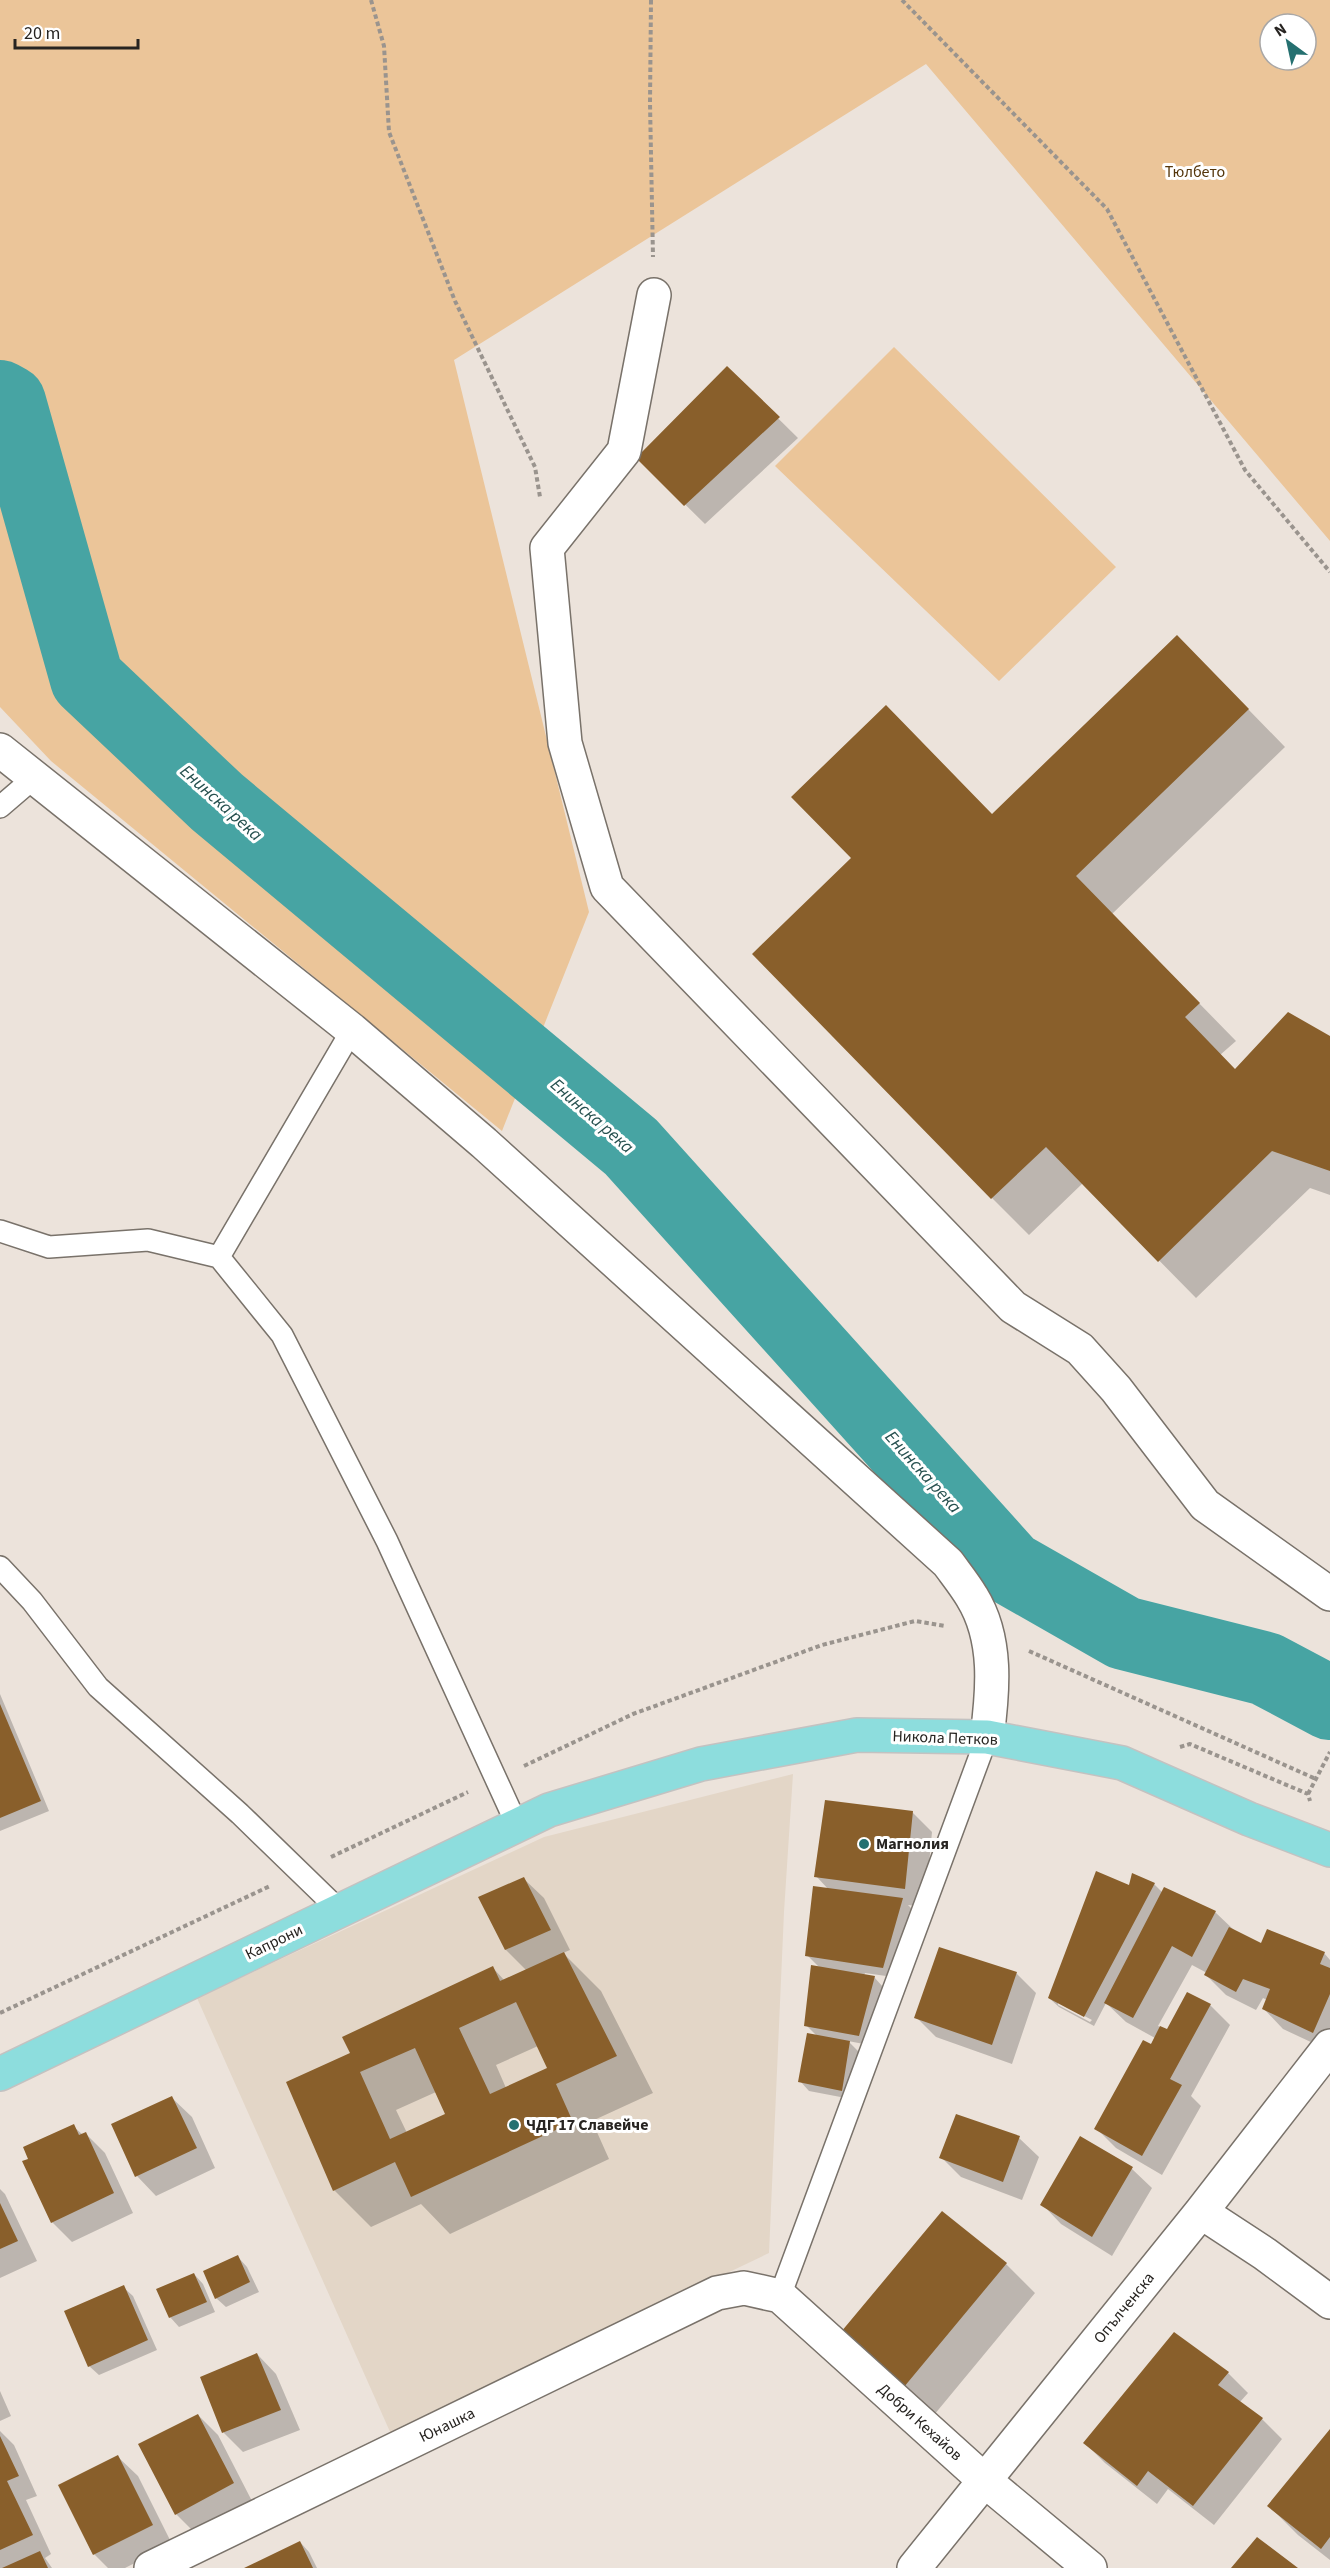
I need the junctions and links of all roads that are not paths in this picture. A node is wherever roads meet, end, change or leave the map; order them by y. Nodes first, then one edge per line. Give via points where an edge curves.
1 (654, 295) road end
2 (0, 750) edge
3 (34, 777) junction
4 (0, 807) edge
5 (352, 1030) junction
6 (0, 1230) edge
7 (219, 1257) junction
8 (0, 1567) edge
9 (1330, 1594) edge
10 (987, 1737) junction
11 (549, 1810) joint
12 (518, 1825) junction
13 (1330, 1850) edge
14 (339, 1910) junction
15 (1330, 2046) edge
16 (0, 2074) edge
17 (1201, 2212) junction
18 (744, 2288) joint
19 (780, 2296) junction
20 (1330, 2302) edge
21 (984, 2480) junction
22 (151, 2568) edge
23 (914, 2568) edge
24 (1090, 2568) edge

1 - 9 street via 624,451 547,548 565,743 607,887 1013,1307 1080,1349 1116,1389 1205,1505
2 - 3 street
3 - 4 lane
3 - 5 street
5 - 7 lane
5 - 10 street via 484,1143 948,1563 973,1598 987,1632 993,1692
6 - 7 lane via 49,1247 148,1240
7 - 12 lane via 282,1335 387,1541
8 - 14 lane via 32,1601 98,1687 240,1814
10 - 11 main road, Никола Петков via 857,1736 701,1764
10 - 13 main road, Никола Петков via 1122,1763
10 - 19 lane
11 - 12 main road, Капрони
12 - 14 main road, Капрони
14 - 16 main road, Капрони
15 - 17 street, Опълченска
17 - 20 street
17 - 21 street, Опълченска
18 - 19 street, Добри Кехайов
18 - 22 street, Юнашка via 717,2293
19 - 21 street, Добри Кехайов
21 - 23 street, Опълченска
21 - 24 street, Добри Кехайов

